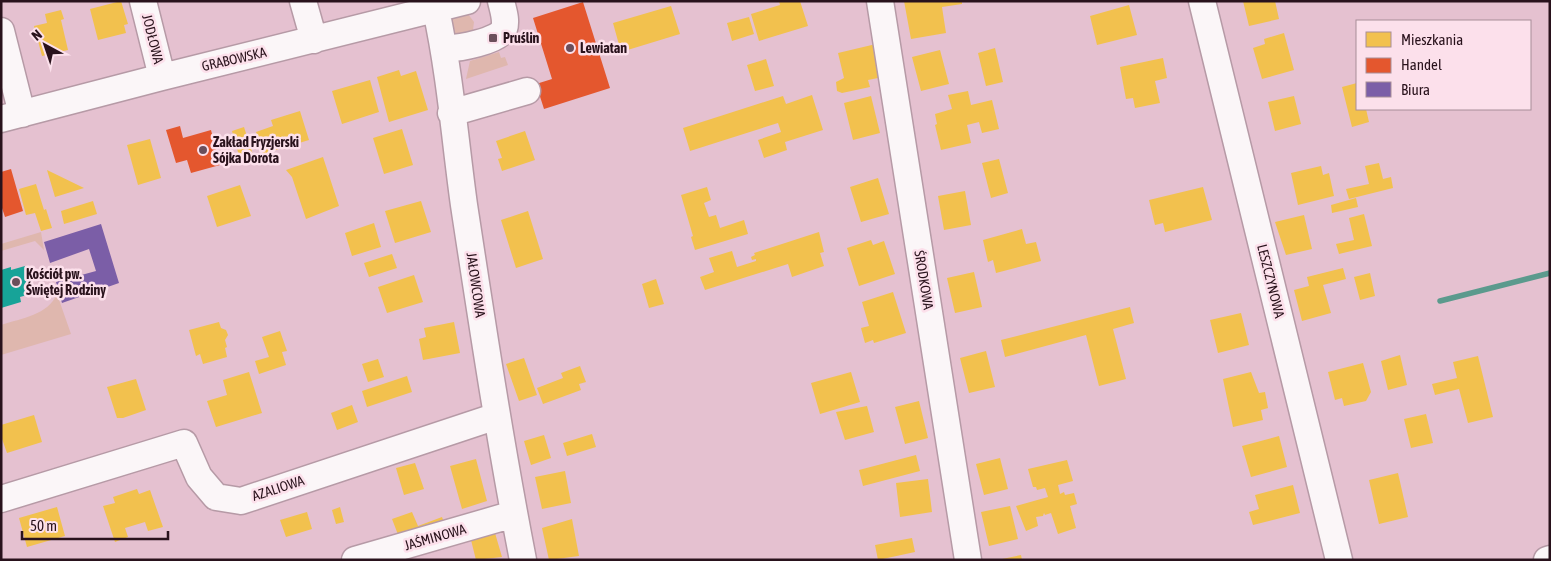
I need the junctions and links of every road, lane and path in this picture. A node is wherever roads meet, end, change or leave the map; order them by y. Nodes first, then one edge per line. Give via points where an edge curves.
1 (143, 1) edge
2 (303, 1) edge
3 (467, 1) edge
4 (501, 1) edge
5 (880, 1) edge
6 (1202, 1) edge
7 (436, 10) junction
8 (394, 11) edge
9 (1, 31) edge
10 (314, 40) junction
11 (445, 48) junction
12 (162, 77) junction
13 (528, 91) dead end
14 (451, 113) junction
15 (12, 116) edge
16 (497, 416) junction
17 (1, 499) edge
18 (514, 514) junction
19 (356, 560) edge
20 (523, 560) edge
21 (968, 560) edge
22 (1339, 560) edge

1 - 12 street, JODŁOWA
2 - 10 street
3 - 7 street, GRABOWSKA
4 - 11 street via 505,19 504,30 498,37 455,49
5 - 21 street, ŚRODKOWA
6 - 22 street, LESZCZYNOWA
7 - 8 street, GRABOWSKA
7 - 11 street, JAŁOWCOWA
8 - 10 street, GRABOWSKA
9 - 15 street
10 - 12 street, GRABOWSKA
11 - 14 street, JAŁOWCOWA
12 - 15 street, GRABOWSKA
13 - 14 street
14 - 16 street, JAŁOWCOWA
16 - 17 street, AZALIOWA via 241,501 216,497 199,477 184,442
16 - 18 street, JAŁOWCOWA
18 - 19 street, JAŚMINOWA
18 - 20 street, JAŁOWCOWA

